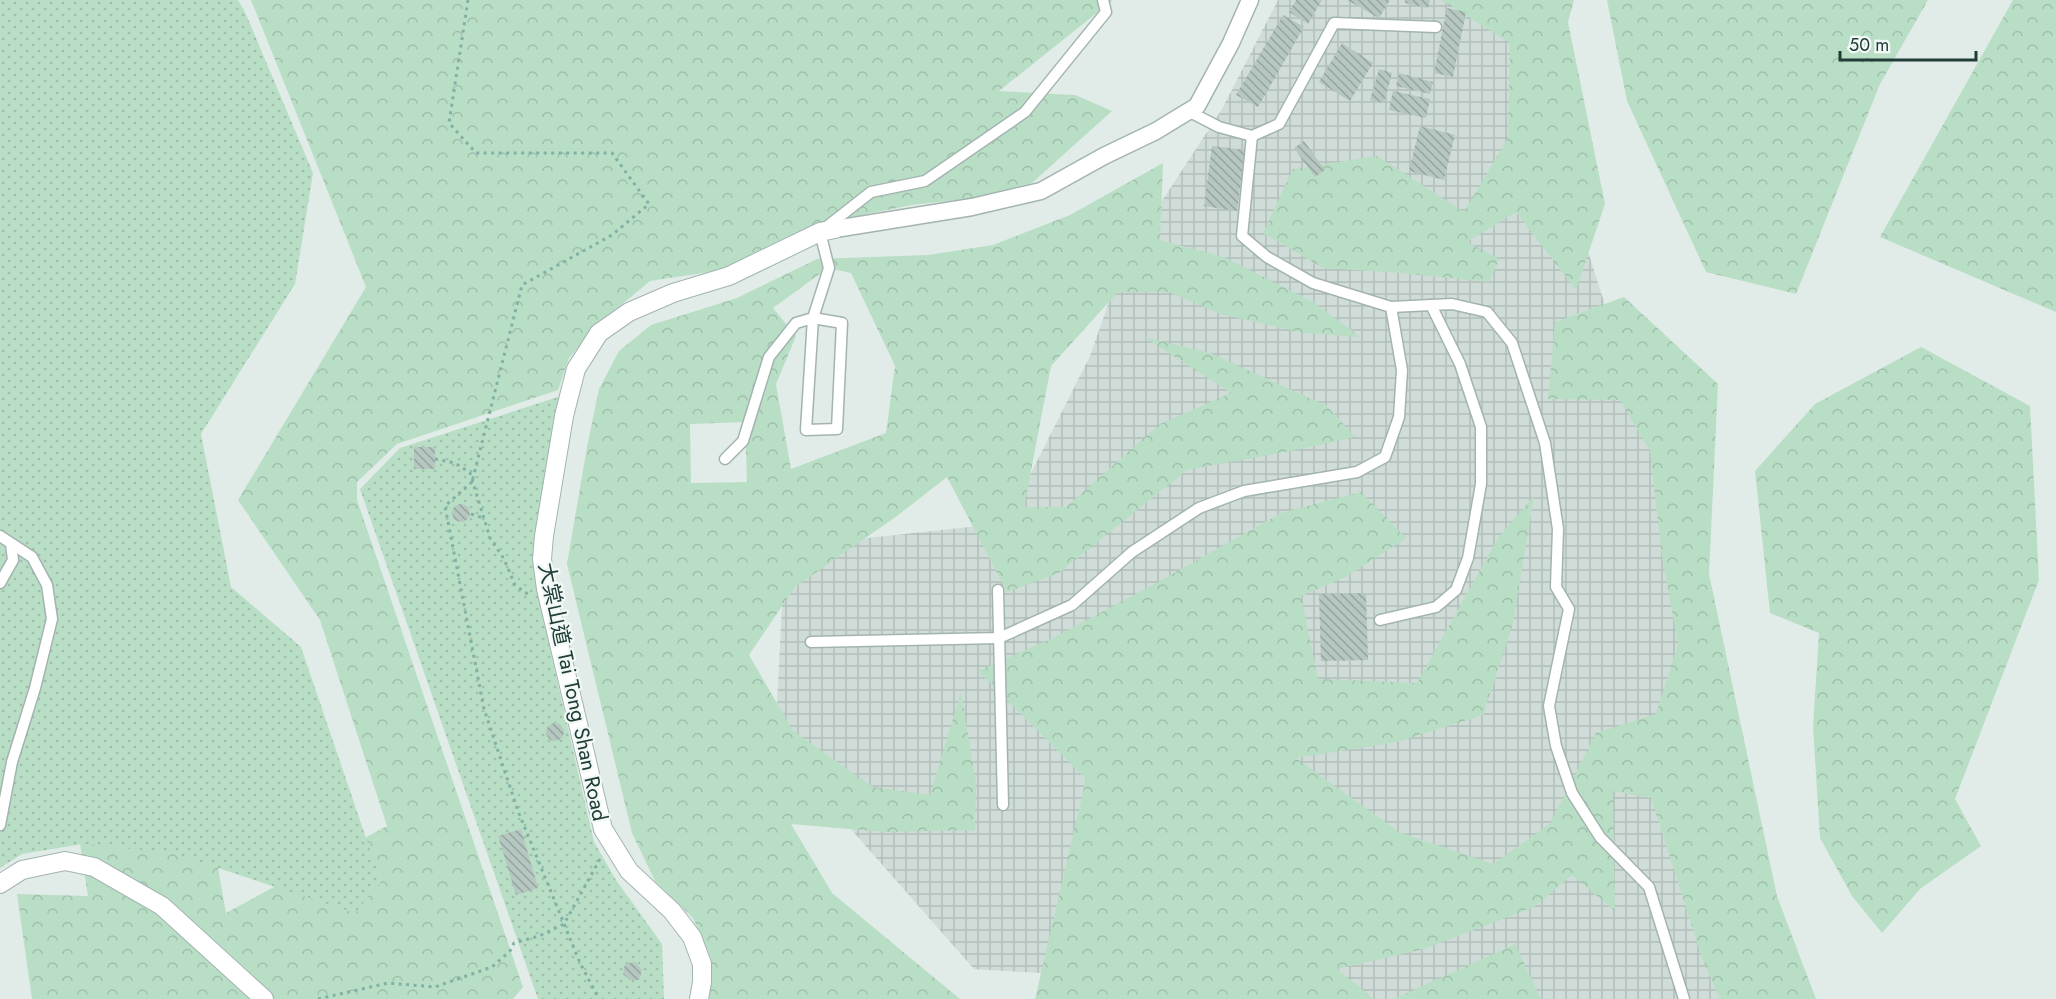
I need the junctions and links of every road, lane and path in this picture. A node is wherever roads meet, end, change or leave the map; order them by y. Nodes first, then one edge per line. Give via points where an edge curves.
1 (468, 0) edge
2 (1103, 0) edge
3 (1250, 0) edge
4 (1436, 27) dead end
5 (1188, 111) junction
6 (1252, 136) junction
7 (827, 230) junction
8 (1431, 305) junction
9 (1391, 307) junction
10 (813, 318) junction
11 (435, 459) dead end
12 (725, 459) dead end
13 (472, 482) junction
14 (471, 514) dead end
15 (484, 518) junction
16 (0, 536) edge
17 (11, 544) junction
18 (0, 583) edge
19 (998, 590) dead end
20 (531, 596) dead end
21 (1380, 620) dead end
22 (999, 638) junction
23 (811, 642) dead end
24 (1003, 805) dead end
25 (0, 825) edge
26 (611, 843) junction
27 (0, 884) edge
28 (564, 924) junction
29 (264, 999) edge
30 (318, 999) edge
31 (599, 999) edge
32 (699, 999) edge
33 (1684, 999) edge

1 - 13 path via 450,123 476,153 612,153 649,204 612,235 522,285
2 - 7 lane via 1106,12 1025,112 925,181 871,192
3 - 5 street, 大棠山道 Tai Tong Shan Road via 1197,106
4 - 6 lane via 1334,23 1279,124
5 - 6 lane via 1219,127
5 - 7 street, 大棠山道 Tai Tong Shan Road via 1041,191 972,207
6 - 9 lane via 1242,236 1267,257 1313,284
7 - 10 lane via 828,268
7 - 26 street, 大棠山道 Tai Tong Shan Road via 729,276 629,312 599,333 576,369 564,416 542,559 603,829
8 - 9 lane
8 - 21 lane via 1460,364 1481,427 1481,484 1468,558 1456,590 1436,607
8 - 33 lane via 1452,304 1487,312 1512,343 1545,443 1558,529 1556,586 1569,609 1549,706 1556,746 1572,793 1600,837 1649,887
9 - 22 lane via 1402,370 1400,417 1385,457 1357,472 1244,491 1199,508 1132,552 1072,605
10 - 10 lane via 842,323 837,429 806,430
10 - 12 lane via 795,323 769,357 743,441
11 - 13 path via 464,468
13 - 15 path
13 - 28 path via 445,506 484,709 518,811
14 - 15 path
15 - 20 path via 489,538 515,585
16 - 17 lane
17 - 18 lane via 13,560
17 - 25 lane via 32,557 47,585 52,619 36,688 12,762
19 - 22 lane
22 - 23 lane
22 - 24 lane
26 - 28 path
26 - 32 street, 大棠山道 Tai Tong Shan Road via 629,871 672,911 692,937 702,964
27 - 29 street via 22,870 65,861 94,867 162,906
28 - 30 path via 514,943 492,967 435,987 388,983
28 - 31 path

